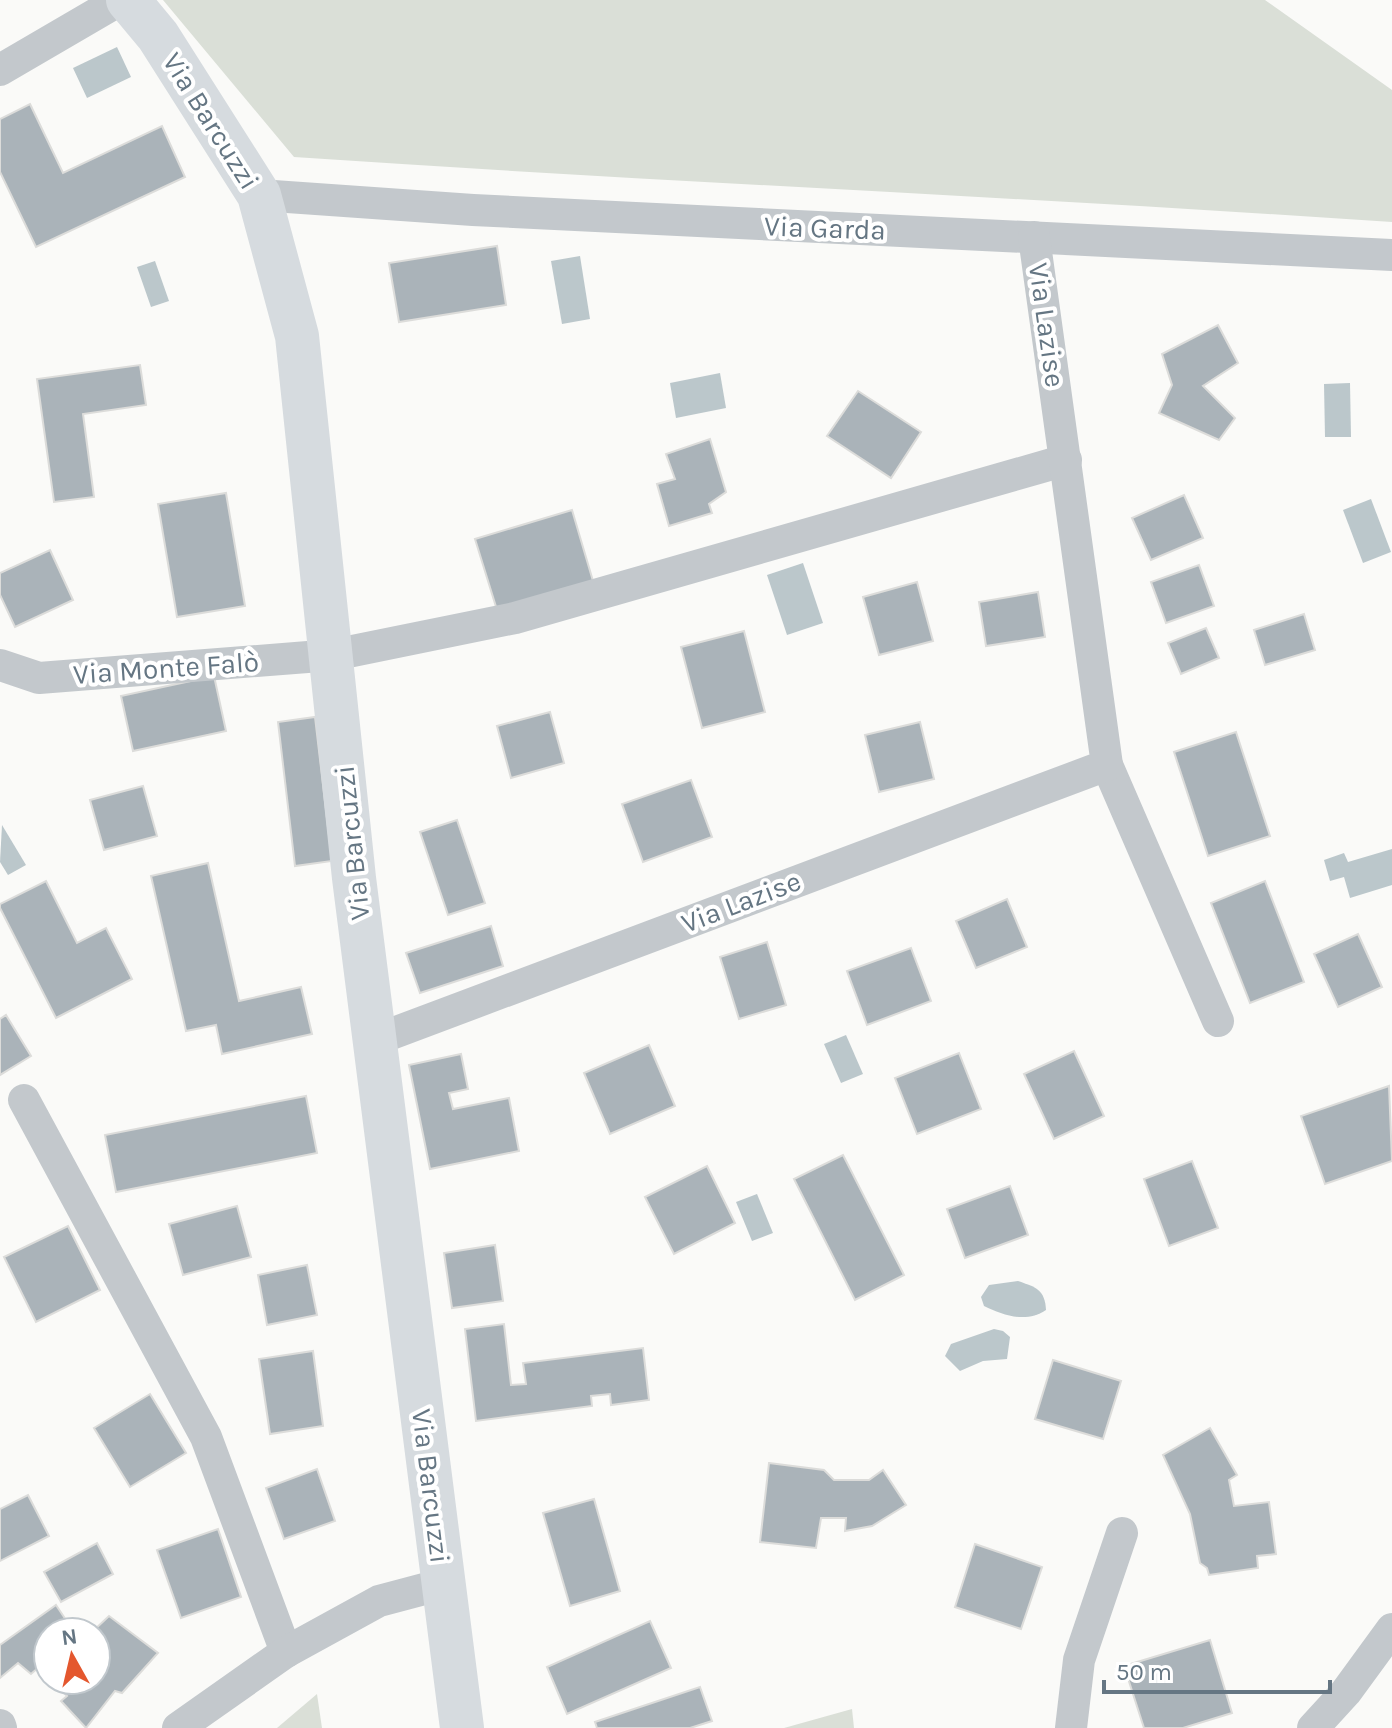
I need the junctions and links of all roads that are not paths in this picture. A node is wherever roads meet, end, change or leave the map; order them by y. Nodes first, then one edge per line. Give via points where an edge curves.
1 (120, 0) edge
2 (128, 0) edge
3 (0, 70) edge
4 (259, 195) junction
5 (1034, 237) junction
6 (1392, 255) edge
7 (1066, 460) junction
8 (333, 655) junction
9 (0, 665) edge
10 (1107, 765) junction
11 (1218, 1021) dead end
12 (375, 1040) junction
13 (24, 1100) dead end
14 (1122, 1533) dead end
15 (443, 1584) junction
16 (1392, 1629) edge
17 (286, 1652) junction
18 (178, 1728) edge
19 (462, 1728) edge
20 (1071, 1728) edge
21 (1313, 1728) edge

1 - 3 street
2 - 4 street, Via Barcuzzi via 158,36
4 - 5 street, Via Garda
4 - 8 street, Via Barcuzzi via 297,336
5 - 6 street, Via Garda
5 - 7 street, Via Lazise
7 - 8 street via 515,618
7 - 10 street, Via Lazise
8 - 9 street, Via Monte Falò via 39,678
8 - 12 street, Via Barcuzzi
10 - 11 street, Via Lazise
10 - 12 street, Via Lazise
12 - 15 street, Via Barcuzzi
13 - 17 street via 206,1437
14 - 20 street via 1079,1660
15 - 17 street via 379,1601
15 - 19 street, Via Barcuzzi
16 - 21 street
17 - 18 street

